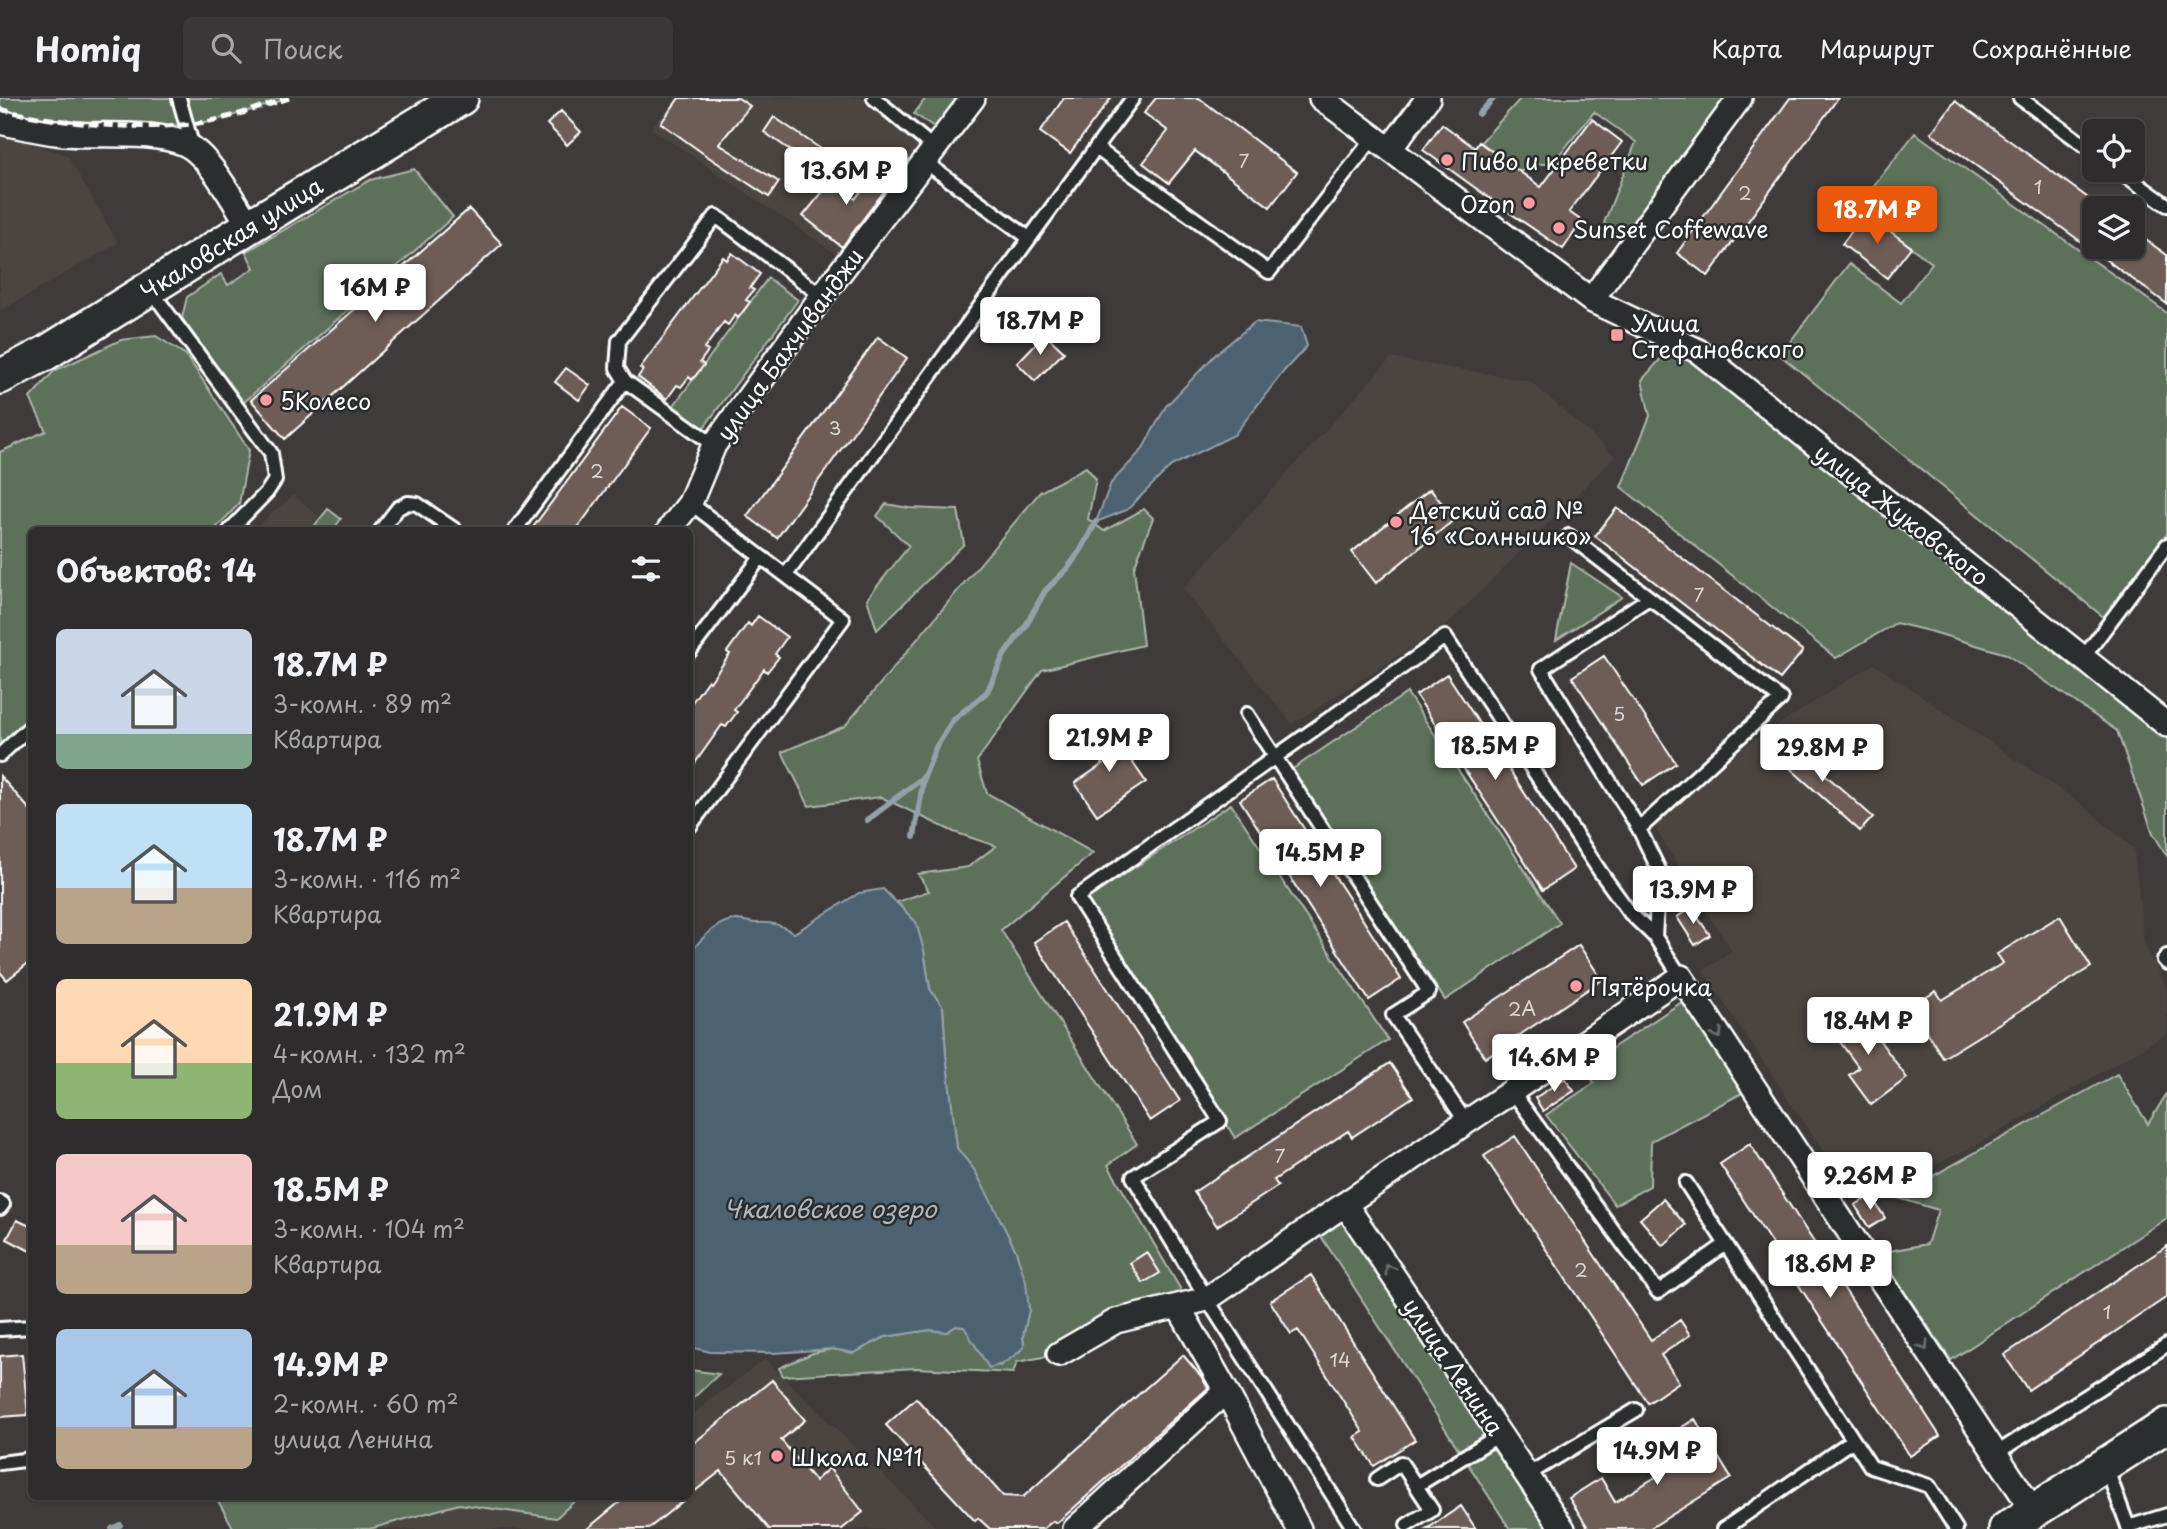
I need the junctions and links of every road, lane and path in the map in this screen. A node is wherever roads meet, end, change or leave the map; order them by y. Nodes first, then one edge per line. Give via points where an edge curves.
1 (179, 98) edge
2 (461, 98) edge
3 (874, 98) edge
4 (973, 98) edge
5 (1133, 98) edge
6 (1321, 98) edge
7 (1428, 98) edge
8 (1740, 98) edge
9 (2020, 98) edge
10 (0, 122) edge
11 (1382, 143) junction
12 (2082, 143) edge
13 (1096, 148) junction
14 (193, 149) junction
15 (930, 156) junction
16 (2135, 182) edge
17 (2167, 205) edge
18 (250, 226) junction
19 (1029, 238) junction
20 (150, 289) junction
21 (822, 296) junction
22 (1591, 300) junction
23 (0, 377) edge
24 (625, 381) junction
25 (714, 446) junction
26 (690, 503) junction
27 (233, 527) edge
28 (383, 527) edge
29 (450, 527) edge
30 (517, 527) edge
31 (671, 527) edge
32 (1569, 536) dead end
33 (2167, 545) edge
34 (761, 557) junction
35 (786, 575) junction
36 (1649, 598) junction
37 (693, 647) edge
38 (2083, 658) junction
39 (1247, 714) dead end
40 (2167, 725) edge
41 (28, 729) edge
42 (0, 755) edge
43 (1276, 757) junction
44 (693, 822) edge
45 (1639, 829) junction
46 (1656, 937) junction
47 (2167, 956) edge
48 (2167, 963) edge
49 (1681, 977) junction
50 (1511, 1091) junction
51 (1466, 1122) junction
52 (1686, 1183) dead end
53 (0, 1202) edge
54 (1345, 1203) junction
55 (0, 1208) edge
56 (1726, 1244) junction
57 (1207, 1299) junction
58 (1178, 1306) junction
59 (28, 1326) edge
60 (0, 1329) edge
61 (2167, 1345) edge
62 (1059, 1354) dead end
63 (1226, 1391) junction
64 (1636, 1410) dead end
65 (2167, 1425) edge
66 (1501, 1434) junction
67 (1853, 1440) junction
68 (1996, 1454) junction
69 (28, 1460) edge
70 (0, 1463) edge
71 (2105, 1464) junction
72 (1527, 1475) junction
73 (1377, 1479) dead end
74 (1416, 1486) junction
75 (2167, 1515) edge
76 (2026, 1521) edge
77 (1407, 1525) dead end
78 (2129, 1528) edge
79 (1075, 1529) edge
80 (1299, 1529) edge
81 (1354, 1529) edge
82 (1563, 1529) edge
83 (1724, 1529) edge
84 (1956, 1529) edge

1 - 14 lane
2 - 18 main road, Чкаловская улица
3 - 15 lane
4 - 15 street, улица Бахчиванджи
5 - 13 lane
6 - 11 street, улица Жуковского
7 - 11 street
8 - 22 street
9 - 12 lane
10 - 14 street via 62,134 161,137
11 - 13 lane via 1269,272
11 - 22 street, улица Жуковского
13 - 19 lane
14 - 18 street
15 - 19 lane
15 - 21 street, улица Бахчиванджи
16 - 17 lane
18 - 20 main road, Чкаловская улица
19 - 35 lane
20 - 23 main road, Чкаловская улица
20 - 27 lane via 271,453 275,480
21 - 24 lane via 716,216 619,341 617,368
21 - 25 street, улица Бахчиванджи
22 - 38 street, улица Жуковского via 1698,351
24 - 25 lane
24 - 30 lane
25 - 26 street, улица Бахчиванджи
26 - 31 street, улица Бахчиванджи
26 - 34 lane
28 - 29 lane via 408,503
32 - 36 lane
33 - 38 lane
34 - 35 lane
34 - 37 lane
35 - 44 lane via 843,619
36 - 45 lane via 1541,669
36 - 45 lane via 1781,699
38 - 40 street, улица Жуковского
39 - 43 lane
41 - 42 lane
43 - 46 lane via 1446,637 1601,873 1630,914
43 - 51 lane via 1429,992 1393,1015
43 - 57 lane via 1077,897 1220,1121 1133,1177
45 - 46 lane via 1659,870
46 - 49 lane
47 - 48 lane
49 - 50 street
49 -> 68 street
50 - 51 street
50 - 56 lane via 1658,1293
51 - 54 street
52 - 56 lane
53 - 55 lane
54 - 57 street
66 -> 54 street, улица Ленина
56 - 67 lane
57 - 58 street
57 - 81 lane
58 - 62 street via 1116,1321
58 - 63 street
59 - 60 lane
61 - 68 lane
63 - 79 street
63 - 80 street
64 - 72 lane
65 - 71 main road
66 - 72 street, улица Ленина
66 - 74 lane
67 - 83 lane
67 - 84 lane via 1871,1467 1929,1486
68 - 76 street
69 - 70 lane
71 - 76 main road
71 - 78 lane
72 - 82 street, улица Ленина
73 - 74 lane via 1401,1463
74 - 77 lane via 1432,1510
75 - 78 lane

